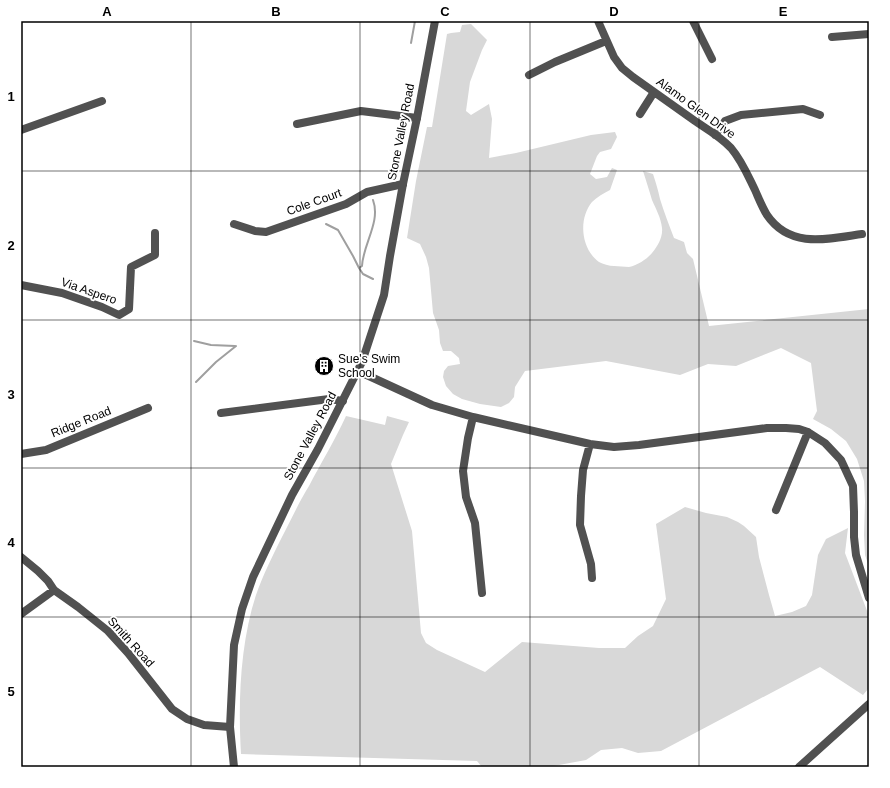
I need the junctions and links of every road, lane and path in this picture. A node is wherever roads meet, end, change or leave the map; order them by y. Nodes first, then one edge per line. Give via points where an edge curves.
1 (435, 21) edge
2 (598, 21) edge
3 (693, 21) edge
4 (869, 34) edge
5 (832, 37) dead end
6 (606, 41) junction
7 (712, 59) dead end
8 (529, 75) dead end
9 (654, 92) junction
10 (102, 101) dead end
11 (640, 114) dead end
12 (820, 115) dead end
13 (417, 118) junction
14 (297, 124) dead end
15 (21, 130) edge
16 (715, 135) junction
17 (403, 184) junction
18 (234, 224) dead end
19 (155, 233) dead end
20 (862, 234) dead end
21 (21, 285) edge
22 (358, 371) junction
23 (342, 402) junction
24 (148, 408) dead end
25 (221, 413) dead end
26 (473, 417) junction
27 (808, 432) junction
28 (590, 444) junction
29 (21, 454) edge
30 (776, 510) dead end
31 (21, 557) edge
32 (592, 578) dead end
33 (54, 590) junction
34 (482, 593) dead end
35 (869, 598) edge
36 (21, 614) edge
37 (869, 704) edge
38 (230, 727) junction
39 (234, 767) edge
40 (800, 767) edge

1 - 13 street, Stone Valley Road
2 - 6 street, Alamo Glen Drive
3 - 7 street
4 - 5 street
6 - 8 street
6 - 9 street, Alamo Glen Drive via 622,68
9 - 11 street
9 - 16 street, Alamo Glen Drive
10 - 15 street
12 - 16 street via 803,109 741,115 725,121
13 - 14 street via 360,111
13 - 17 street, Stone Valley Road
16 - 20 street, Alamo Glen Drive via 731,147 740,159 767,215 788,234 809,240
17 - 18 street, Cole Court via 367,192 346,204 266,232
17 - 22 street, Stone Valley Road via 384,295
19 - 21 street, Via Aspero via 155,255 131,267 129,309 119,315 62,293
22 - 23 street, Stone Valley Road
22 - 26 street via 432,405
23 - 25 street via 329,399
23 - 38 street, Stone Valley Road via 292,495 253,577 234,644
24 - 29 street, Ridge Road via 46,450
26 - 28 street
26 - 34 street via 462,471 466,497 475,523
27 - 28 street via 798,429 767,428 614,447
27 - 30 street
27 - 35 street via 825,443 841,460 853,486 856,556
28 - 32 street via 583,470 580,525 591,564
31 - 33 street, Smith Road via 48,581
33 - 36 street
33 - 38 street, Smith Road via 108,631 172,709 187,719 204,725
37 - 40 street
38 - 39 street, Stone Valley Road

